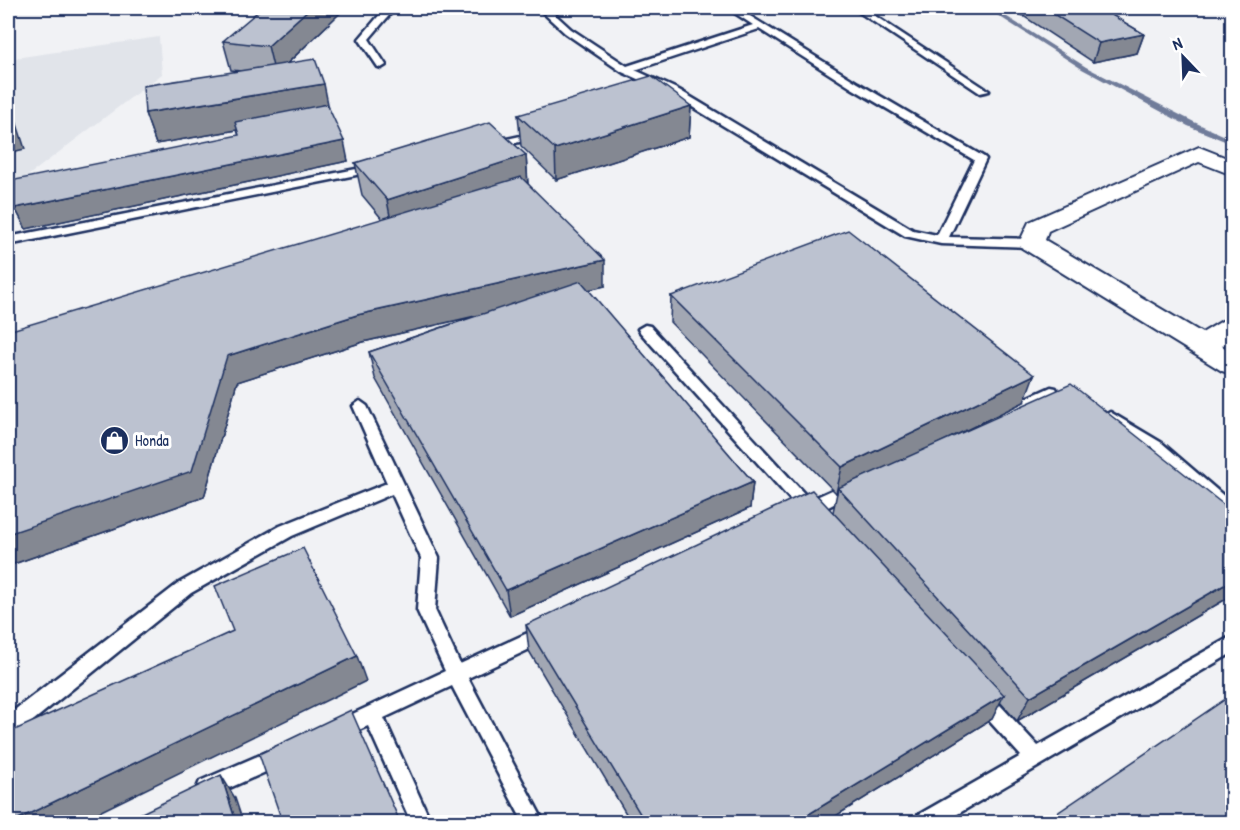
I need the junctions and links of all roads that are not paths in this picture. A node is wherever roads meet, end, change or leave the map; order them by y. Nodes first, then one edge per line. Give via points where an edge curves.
1 (384, 8) edge
2 (543, 8) edge
3 (732, 8) edge
4 (858, 8) edge
5 (759, 26) junction
6 (381, 65) dead end
7 (626, 70) junction
8 (984, 91) dead end
9 (554, 132) edge
10 (484, 146) edge
11 (391, 165) edge
12 (1233, 168) edge
13 (41, 191) edge
14 (8, 198) edge
15 (941, 240) junction
16 (8, 242) edge
17 (1031, 243) junction
18 (1233, 327) edge
19 (645, 329) dead end
20 (1203, 345) junction
21 (1233, 364) edge
22 (1049, 391) edge
23 (360, 406) dead end
24 (1101, 412) edge
25 (988, 422) edge
26 (871, 478) edge
27 (396, 486) junction
28 (808, 508) junction
29 (1233, 512) edge
30 (786, 518) edge
31 (824, 525) edge
32 (563, 625) edge
33 (1233, 644) edge
34 (456, 675) junction
35 (973, 689) edge
36 (373, 715) junction
37 (8, 725) edge
38 (319, 738) edge
39 (298, 748) edge
40 (1036, 758) junction
41 (191, 794) edge
42 (421, 822) edge
43 (534, 822) edge
44 (925, 822) edge

1 - 6 lane via 387,12 364,39
2 - 7 lane via 568,31
3 - 5 lane
4 - 8 lane
5 - 7 lane
5 - 15 lane via 980,159
7 - 15 lane via 675,92 909,233
9 - 10 lane
11 - 16 lane
12 - 17 street via 1199,154 1038,226
13 - 14 lane
15 - 17 lane
17 - 20 street
18 - 20 street
19 - 28 lane
20 - 21 street
22 - 25 lane
23 - 27 lane
24 - 29 lane via 1157,447
26 - 28 lane
27 - 34 lane via 430,558 426,610
27 - 37 lane via 286,531 185,588 22,718
28 - 30 lane
28 - 31 lane
32 - 34 lane
33 - 40 lane
34 - 36 lane
34 - 43 lane
35 - 40 lane
36 - 38 lane
36 - 42 lane
39 - 41 lane
40 - 44 lane

